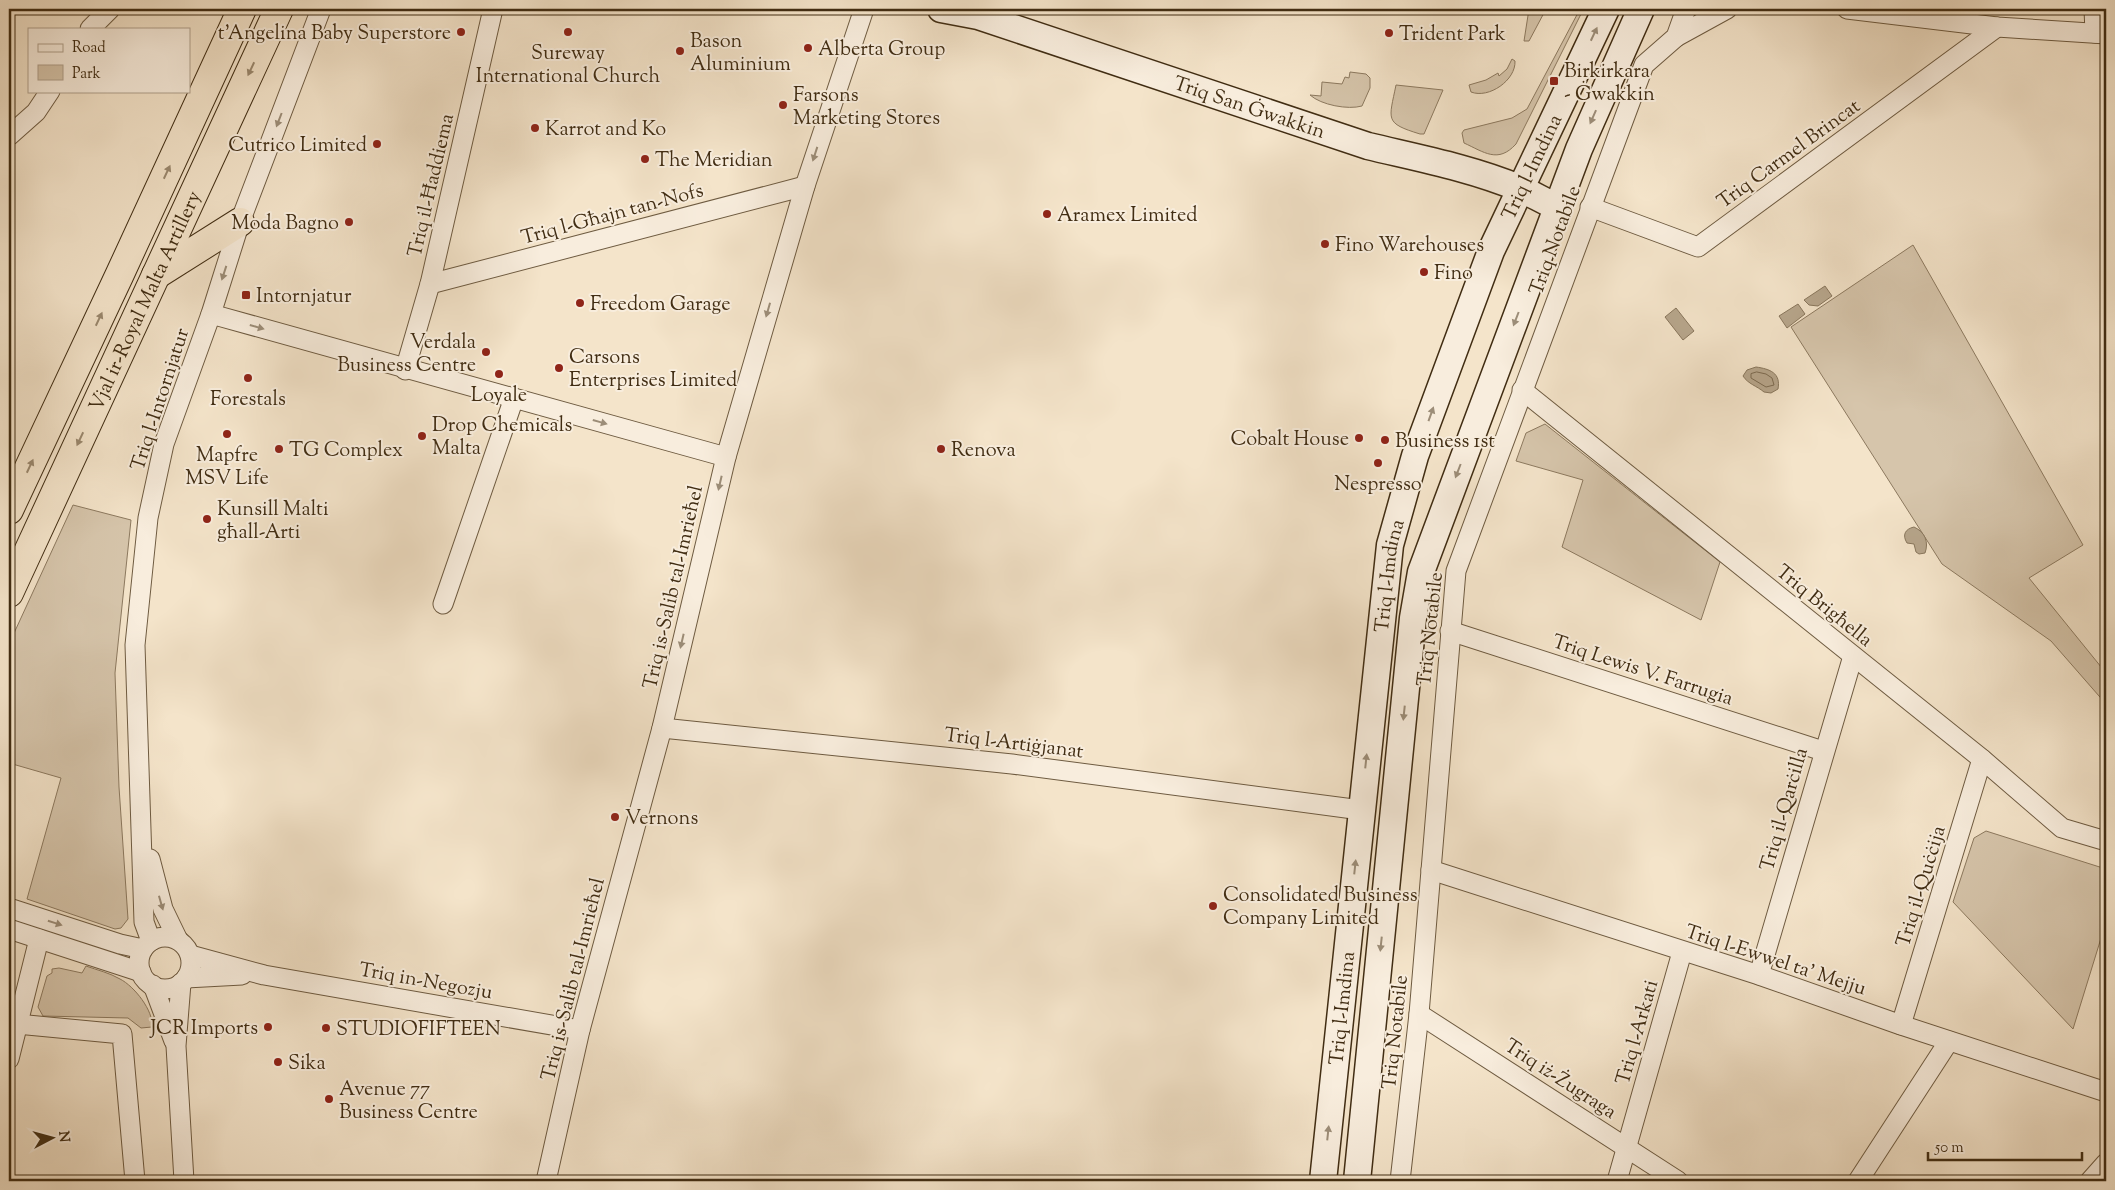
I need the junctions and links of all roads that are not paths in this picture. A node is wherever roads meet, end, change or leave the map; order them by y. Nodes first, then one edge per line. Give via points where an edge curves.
1 (110, 9) edge
2 (242, 9) edge
3 (279, 9) edge
4 (321, 9) edge
5 (492, 9) edge
6 (864, 9) edge
7 (941, 9) edge
8 (1606, 9) edge
9 (1641, 9) edge
10 (1686, 9) edge
11 (1727, 9) edge
12 (1846, 9) edge
13 (2094, 9) edge
14 (979, 12) edge
15 (91, 28) edge
16 (1997, 28) junction
17 (2100, 33) edge
18 (1676, 37) junction
19 (49, 92) edge
20 (9, 136) edge
21 (805, 186) junction
22 (1519, 188) junction
23 (1557, 207) junction
24 (1590, 207) junction
25 (240, 222) junction
26 (156, 275) junction
27 (430, 284) junction
28 (211, 314) junction
29 (405, 370) junction
30 (1522, 390) junction
31 (514, 398) junction
32 (726, 457) junction
33 (9, 510) edge
34 (9, 593) edge
35 (444, 604) dead end
36 (1450, 631) junction
37 (1853, 656) junction
38 (662, 728) junction
39 (1823, 750) junction
40 (1982, 759) junction
41 (1361, 810) junction
42 (141, 822) junction
43 (2106, 841) edge
44 (1431, 870) junction
45 (9, 908) edge
46 (9, 930) edge
47 (39, 939) junction
48 (147, 945) junction
49 (184, 947) junction
50 (1682, 952) junction
51 (264, 975) junction
52 (1759, 975) junction
53 (147, 978) junction
54 (184, 981) junction
55 (1419, 1014) junction
56 (17, 1024) junction
57 (1901, 1025) junction
58 (580, 1030) junction
59 (1949, 1041) junction
60 (176, 1046) junction
61 (9, 1059) edge
62 (2106, 1092) edge
63 (1627, 1147) junction
64 (2106, 1163) edge
65 (135, 1181) edge
66 (184, 1181) edge
67 (546, 1181) edge
68 (1323, 1181) edge
69 (1357, 1181) edge
70 (1400, 1181) edge
71 (1617, 1181) edge
72 (1678, 1181) edge
73 (1858, 1181) edge
74 (2090, 1181) edge

1 - 15 street
33 -> 2 highway, Vjal ir-Royal Malta Artillery
3 -> 26 highway, Vjal ir-Royal Malta Artillery
4 -> 25 street, Triq l-Intornjatur
5 - 27 street, Triq il-Ħaddiema
6 -> 21 street, Triq is-Salib tal-Imrieħel
7 - 14 main road, Triq San Ġwakkin
22 -> 8 main road, Triq l-Imdina
9 -> 23 main road, Triq l-Imdina
10 - 18 street, Triq Notabile
11 - 18 street
12 - 16 street
13 - 17 street
14 - 22 main road, Triq San Ġwakkin via 1368,146
16 - 17 street
16 - 24 street, Triq Carmel Brincat via 1698,247
18 - 24 street, Triq Notabile via 1644,65
19 - 20 street via 36,112
21 - 27 street, Triq l-Għajn tan-Nofs
21 -> 32 street, Triq is-Salib tal-Imrieħel
22 - 23 main road, Triq San Ġwakkin
41 -> 22 main road, Triq l-Imdina via 1390,545 1415,456 1491,251
23 -> 69 main road, Triq l-Imdina via 1421,572 1413,618
24 - 30 street, Triq Notabile
25 - 26 highway
25 -> 28 street, Triq l-Intornjatur
26 -> 34 highway, Vjal ir-Royal Malta Artillery
27 - 29 street, Triq il-Ħaddiema
28 -> 29 street
28 - 42 street, Triq l-Intornjatur via 164,444 148,518 135,646
29 - 31 street
30 - 36 street, Triq Notabile via 1456,571
30 - 37 street, Triq Brigħella
31 -> 32 street
31 - 35 street
32 -> 38 street, Triq is-Salib tal-Imrieħel
36 - 39 street, Triq Lewis V. Farrugia
36 - 44 street, Triq Notabile
37 - 39 street, Triq il-Qarċilla
37 - 40 street, Triq Brigħella
38 - 41 street, Triq l-Artiġjanat via 1012,764
38 - 58 street, Triq is-Salib tal-Imrieħel
39 - 52 street, Triq il-Qarċilla
40 - 43 street, Triq Brigħella via 2062,828
40 - 57 street, Triq il-Quċċija
68 -> 41 main road, Triq l-Imdina
42 - 48 street, Triq l-Intornjatur
42 -> 49 street, Triq l-Intornjatur via 162,909
44 - 50 street, Triq l-Ewwel ta' Mejju
44 - 55 street, Triq Notabile
45 -> 48 street via 120,944
46 - 47 street
47 - 53 street
47 - 56 street
48 - 49 street via 164,937
48 - 53 street via 140,964
49 - 51 street, Triq in-Negozju
49 - 54 street via 191,967
50 - 52 street, Triq l-Ewwel ta' Mejju
50 - 63 street, Triq l-Arkati
51 - 54 street, Triq in-Negozju
51 - 58 street, Triq in-Negozju
52 - 57 street, Triq l-Ewwel ta' Mejju
53 - 54 street via 167,988
53 - 60 street
54 - 60 street
55 - 63 street, Triq iż-Żugraga
55 - 70 street, Triq Notabile
56 - 61 street
56 - 65 street via 122,1034
57 - 59 street, Triq l-Ewwel ta' Mejju
58 - 67 street, Triq is-Salib tal-Imrieħel
59 - 62 street, Triq l-Ewwel ta' Mejju
59 - 73 street
60 - 66 street
63 - 71 street, Triq l-Arkati
63 - 72 street, Triq iż-Żugraga
64 - 74 street

